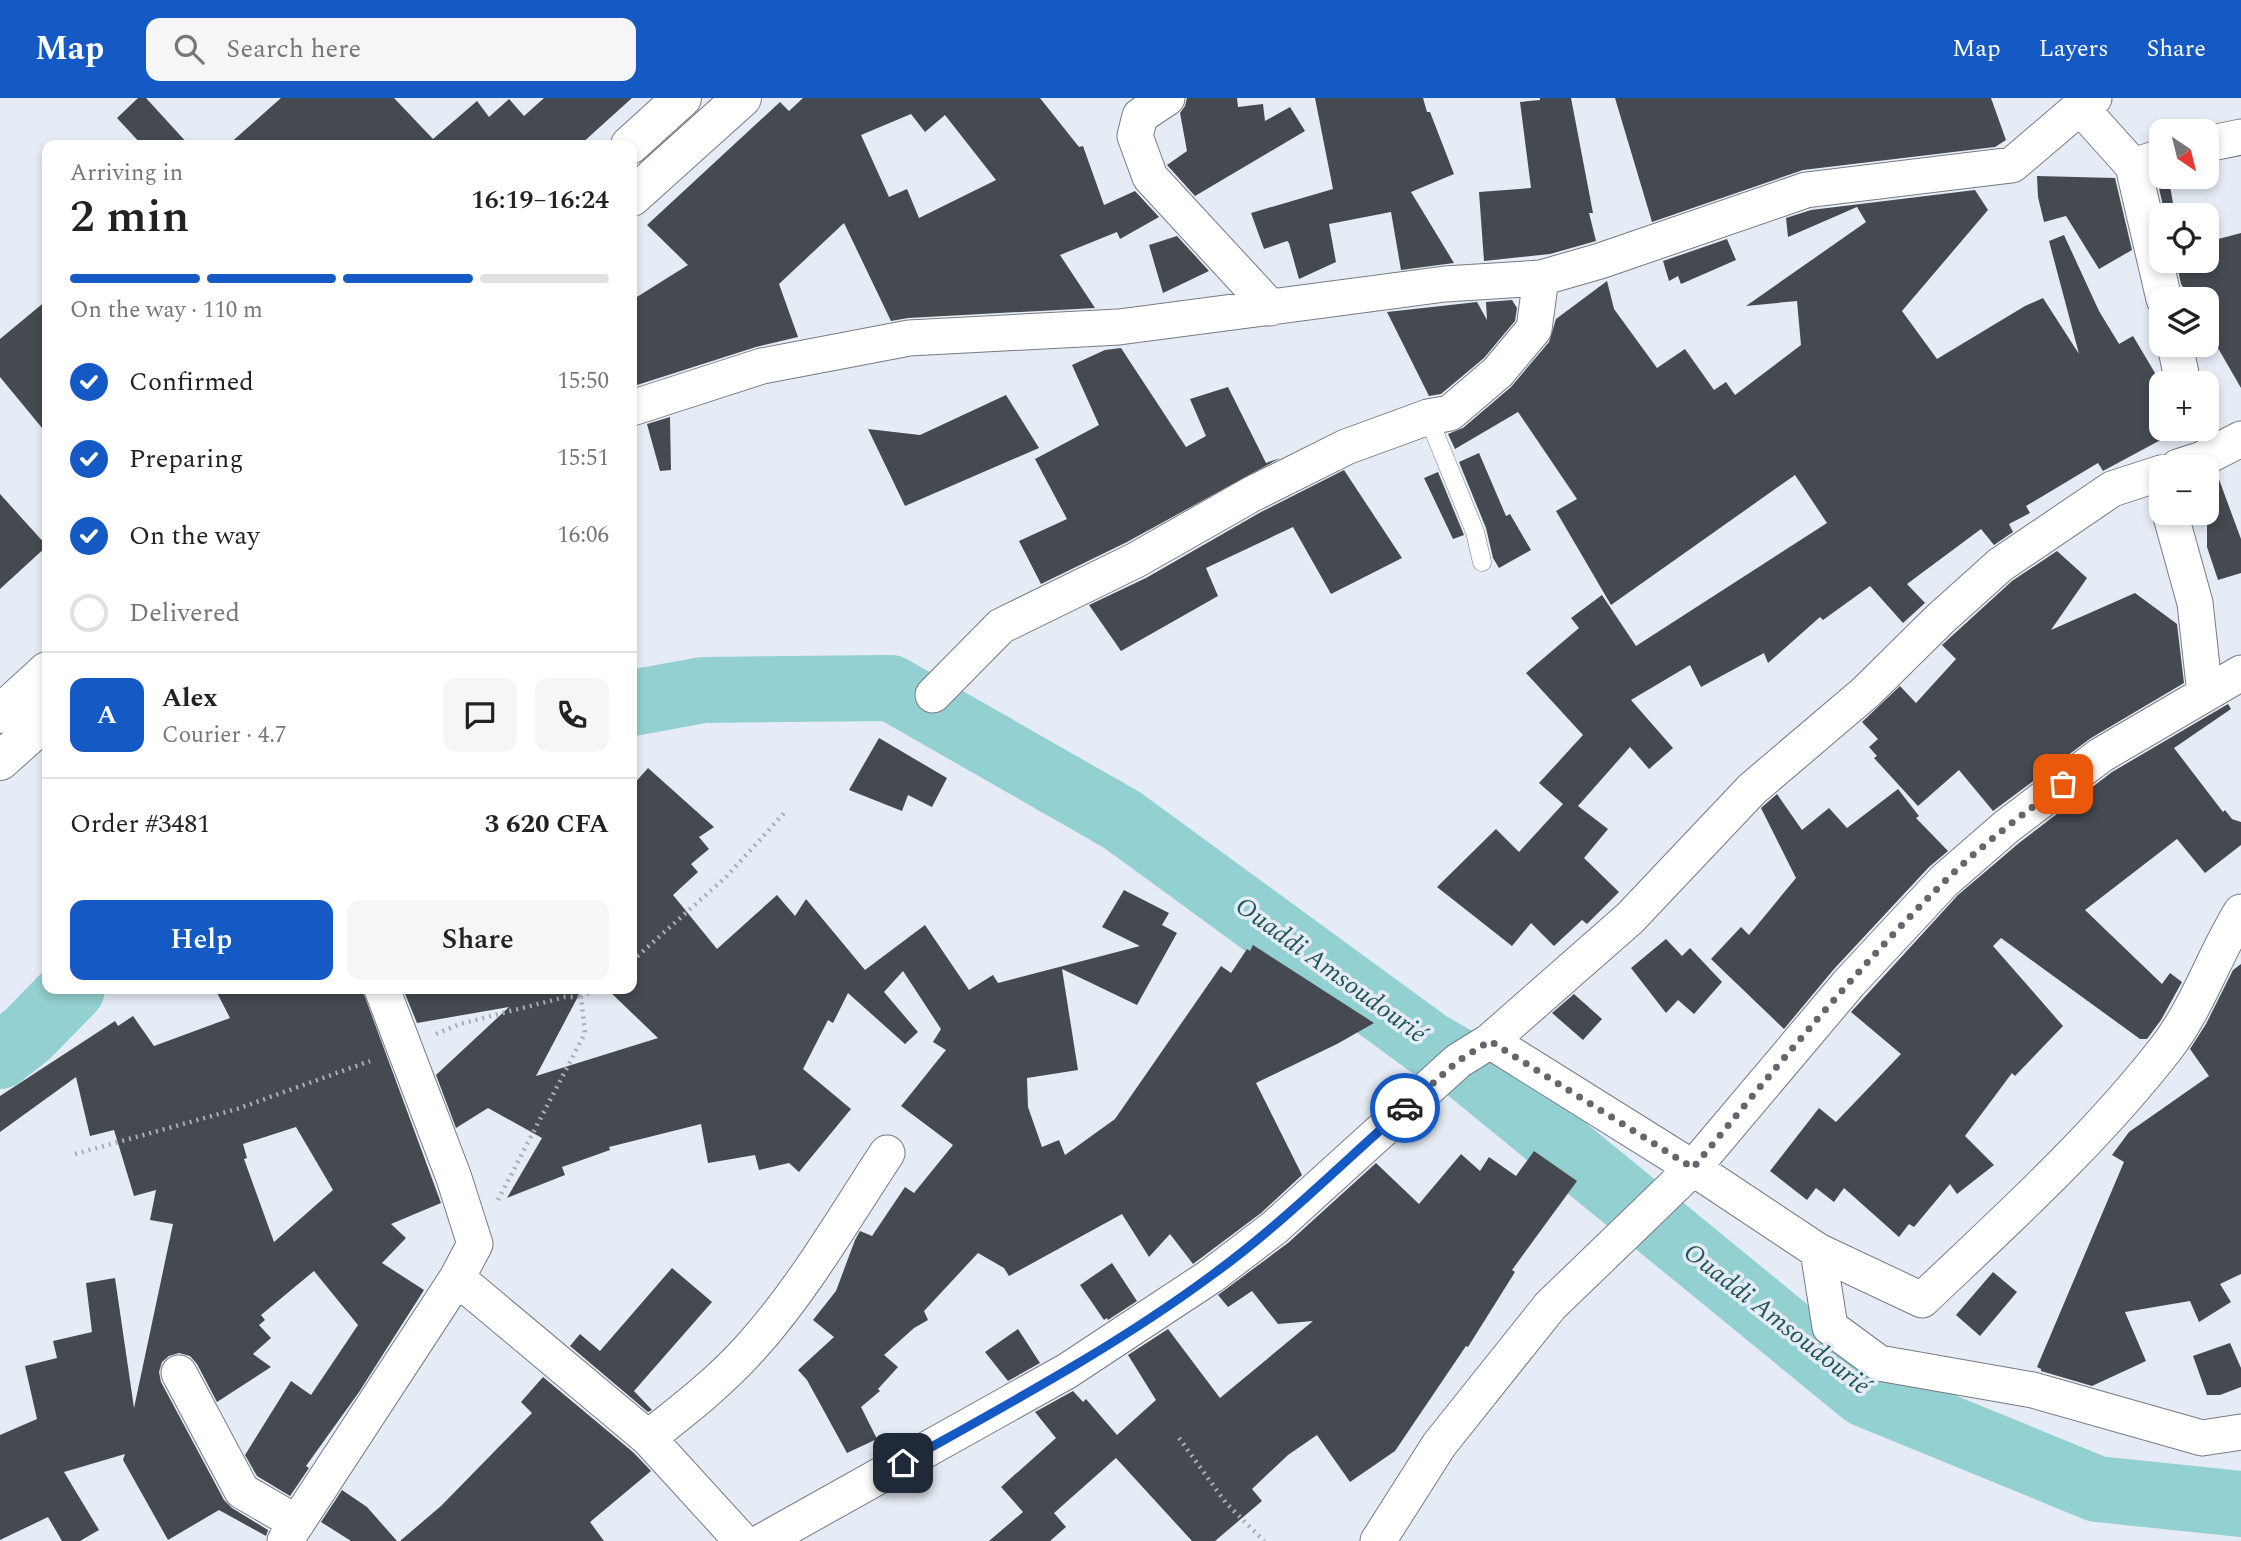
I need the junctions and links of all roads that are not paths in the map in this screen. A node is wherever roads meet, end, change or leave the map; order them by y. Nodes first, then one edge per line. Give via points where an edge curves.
1 (682, 98) edge
2 (741, 98) edge
3 (1167, 98) edge
4 (2087, 102) edge
5 (2241, 137) edge
6 (636, 140) edge
7 (2219, 142) edge
8 (2147, 162) edge
9 (637, 192) edge
10 (1541, 278) junction
11 (2163, 287) edge
12 (1271, 308) junction
13 (637, 406) edge
14 (1429, 417) junction
15 (2241, 439) edge
16 (2199, 455) edge
17 (2149, 474) edge
18 (2173, 525) edge
19 (1482, 562) dead end
20 (2241, 673) edge
21 (42, 676) edge
22 (2204, 694) junction
23 (933, 695) dead end
24 (0, 714) edge
25 (42, 723) edge
26 (0, 761) edge
27 (2241, 912) edge
28 (384, 994) edge
29 (1490, 1041) junction
30 (887, 1153) dead end
31 (1693, 1168) junction
32 (1818, 1251) junction
33 (457, 1278) junction
34 (179, 1373) dead end
35 (2241, 1432) edge
36 (648, 1438) junction
37 (291, 1532) edge
38 (742, 1541) edge
39 (763, 1541) edge
40 (1378, 1541) edge

1 - 6 highway
2 - 9 highway
3 - 12 street via 1140,116 1135,136 1150,177
4 - 8 street
4 - 10 street via 2012,165 1806,190
5 - 7 street
8 - 11 street
10 - 12 street via 1445,284
10 - 14 street via 1534,329 1473,394 1450,413
12 - 13 street via 1119,327 909,338 762,366
14 - 19 lane via 1475,532
14 - 23 street via 1346,447 1136,560 1001,626
15 - 16 street
17 - 29 street via 2112,489 2000,565 1866,692 1752,789 1630,918
18 - 22 street via 2195,603
20 - 22 street
21 - 24 highway
22 - 31 street via 2101,755 1944,881 1849,983
25 - 26 highway
27 - 32 street via 2168,1046 2037,1190 1922,1300
28 - 33 street via 475,1244
29 - 31 street
29 - 39 street via 1458,1061 1274,1228 1211,1276 1067,1371
30 - 36 street via 792,1297 752,1346 704,1395
31 - 32 street
31 - 40 street via 1549,1306 1439,1445
32 - 35 street via 1830,1327 1879,1363 2033,1390 2202,1438
33 - 36 street
33 - 37 street
34 - 37 street via 242,1491
36 - 38 street

